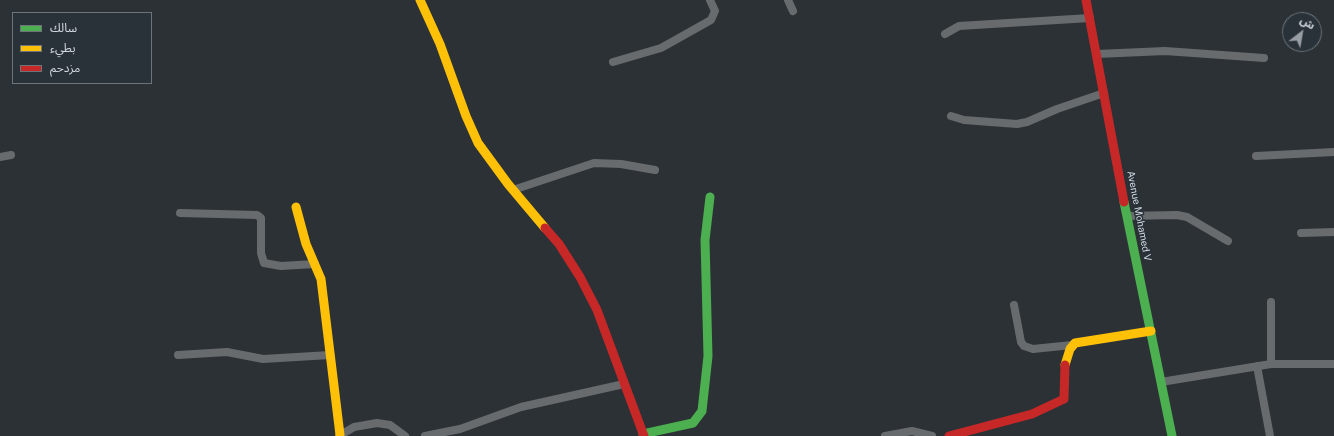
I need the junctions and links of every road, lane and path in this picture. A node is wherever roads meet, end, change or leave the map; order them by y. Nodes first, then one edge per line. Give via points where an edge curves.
1 (420, 0) edge
2 (710, 0) edge
3 (788, 0) edge
4 (1086, 0) edge
5 (793, 11) dead end
6 (1090, 18) junction
7 (945, 34) dead end
8 (1097, 54) junction
9 (1264, 58) dead end
10 (613, 62) dead end
11 (1104, 93) junction
12 (951, 116) dead end
13 (1334, 152) edge
14 (11, 155) dead end
15 (1256, 156) dead end
16 (0, 157) edge
17 (655, 170) dead end
18 (513, 190) junction
19 (710, 197) dead end
20 (296, 207) dead end
21 (180, 213) dead end
22 (1127, 216) junction
23 (1334, 232) edge
24 (1301, 233) dead end
25 (1228, 241) dead end
26 (315, 264) junction
27 (1271, 302) dead end
28 (1014, 306) dead end
29 (1150, 331) junction
30 (1072, 345) junction
31 (178, 355) dead end
32 (330, 355) junction
33 (1271, 364) junction
34 (1334, 364) edge
35 (1257, 366) junction
36 (1161, 382) junction
37 (624, 384) junction
38 (340, 435) edge
39 (643, 435) edge
40 (405, 436) edge
41 (425, 436) edge
42 (885, 436) edge
43 (932, 436) edge
44 (949, 436) edge
45 (1172, 436) edge
46 (1270, 436) edge

1 - 18 street via 440,44 471,128 486,156
2 - 10 street via 714,11 711,20 662,48
3 - 5 street
4 - 6 street, Avenue Mohamed V
6 - 7 street via 959,26
6 - 8 street, Avenue Mohamed V
8 - 9 street via 1185,52
8 - 11 street, Avenue Mohamed V
11 - 12 street via 1017,124 964,120
11 - 22 street, Avenue Mohamed V
13 - 15 street
14 - 16 street
17 - 18 street via 621,164 594,163
18 - 37 street via 559,244 580,277 597,310
19 - 39 street via 705,240 708,356 702,411 693,423
20 - 26 street via 306,244
21 - 26 street via 257,215 261,218 261,253 264,263 281,266
22 - 25 street via 1187,217
22 - 29 street, Avenue Mohamed V
23 - 24 street
26 - 32 street via 321,279
27 - 33 street
28 - 30 street via 1024,346 1033,349
29 - 30 street
29 - 36 street, Avenue Mohamed V
30 - 44 street via 1064,367 1064,399 1032,414
31 - 32 street via 227,352 263,359
32 - 38 street
33 - 34 street
33 - 35 street
35 - 36 street
35 - 46 street
36 - 45 street, Avenue Mohamed V
37 - 39 street
37 - 41 street via 522,407 460,429
38 - 40 street via 354,427 377,423 390,425
42 - 43 street via 912,431

